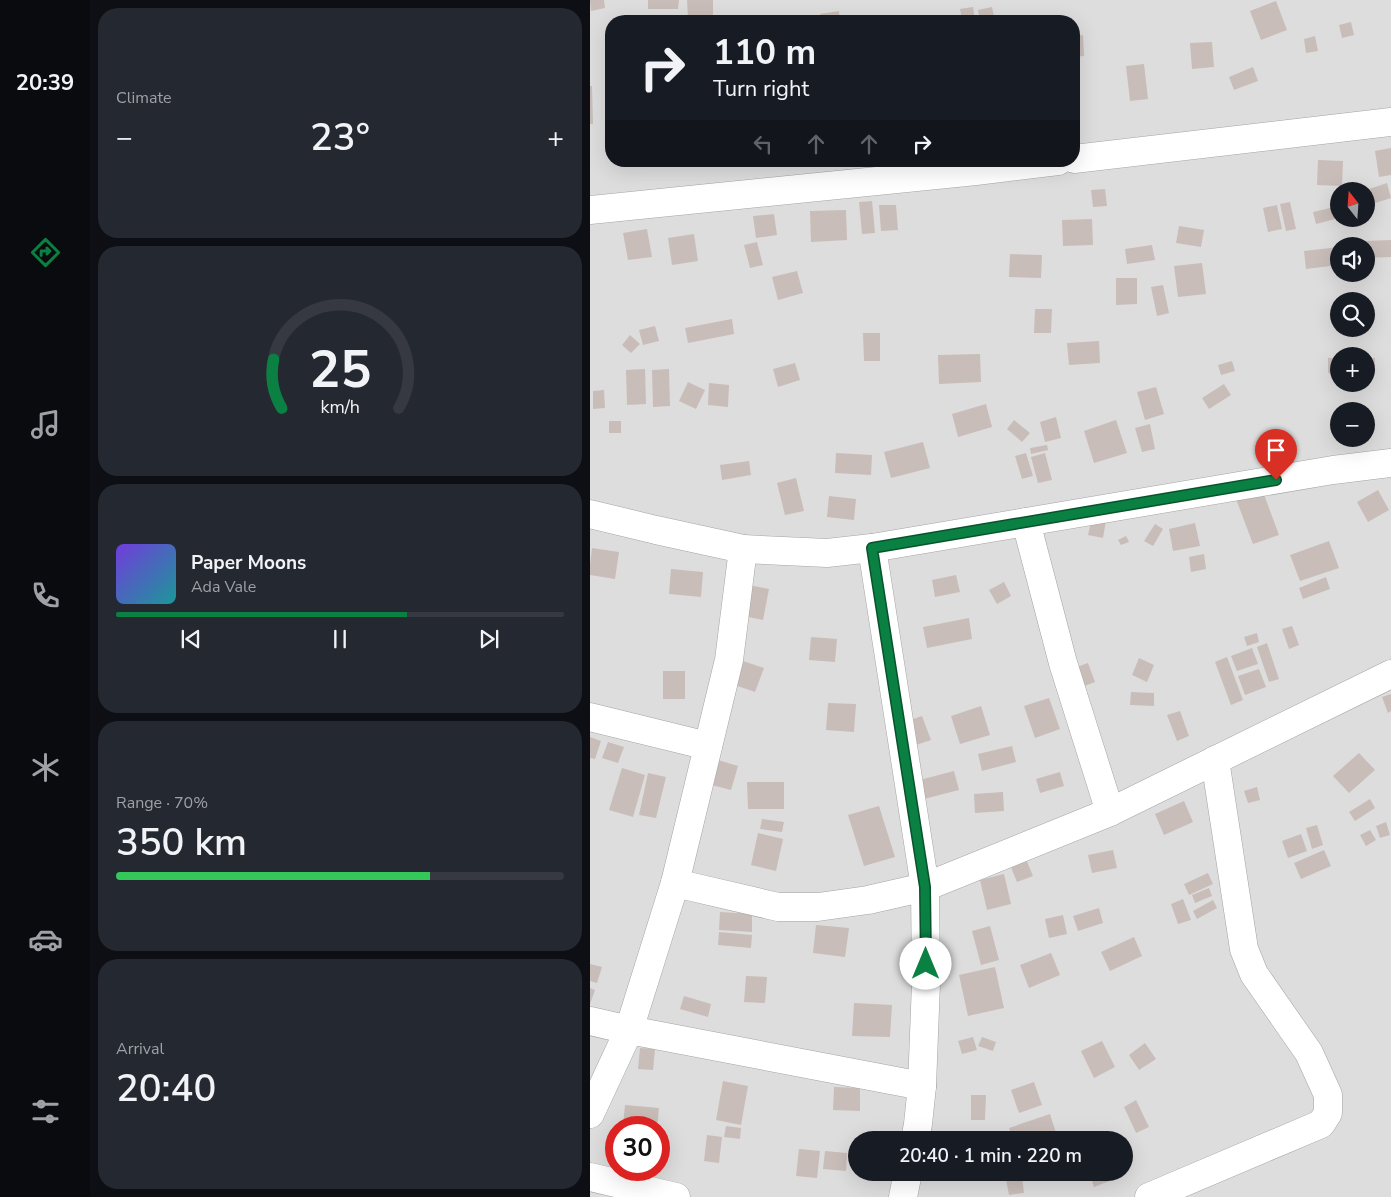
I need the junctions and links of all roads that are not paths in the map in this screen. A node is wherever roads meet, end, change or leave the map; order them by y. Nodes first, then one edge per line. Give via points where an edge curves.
1 (1391, 122) edge
2 (1080, 158) edge
3 (1006, 167) edge
4 (590, 210) edge
5 (1391, 463) edge
6 (590, 514) edge
7 (1026, 522) junction
8 (872, 548) junction
9 (744, 549) junction
10 (1391, 674) edge
11 (590, 717) edge
12 (708, 746) junction
13 (1216, 760) junction
14 (1110, 812) junction
15 (676, 884) junction
16 (925, 887) junction
17 (590, 1021) edge
18 (629, 1030) junction
19 (922, 1086) junction
20 (590, 1114) edge
21 (917, 1131) edge
22 (590, 1178) edge
23 (906, 1181) edge
24 (676, 1197) edge
25 (903, 1197) edge
26 (1148, 1197) edge

1 - 2 street
3 - 4 street
5 - 7 street
6 - 9 street
7 - 8 street
7 - 14 street via 1063,663
8 - 9 street via 827,553
8 - 16 street
9 - 12 street via 729,660
10 - 13 street
11 - 12 street
12 - 15 street
13 - 14 street
13 - 26 street via 1244,950 1254,974 1309,1053 1328,1095 1328,1113 1321,1124
14 - 16 street
15 - 16 street via 778,907 818,907
15 - 18 street
16 - 19 street
17 - 18 street
18 - 19 street
18 - 20 street
19 - 21 street
22 - 24 street
23 - 25 street

